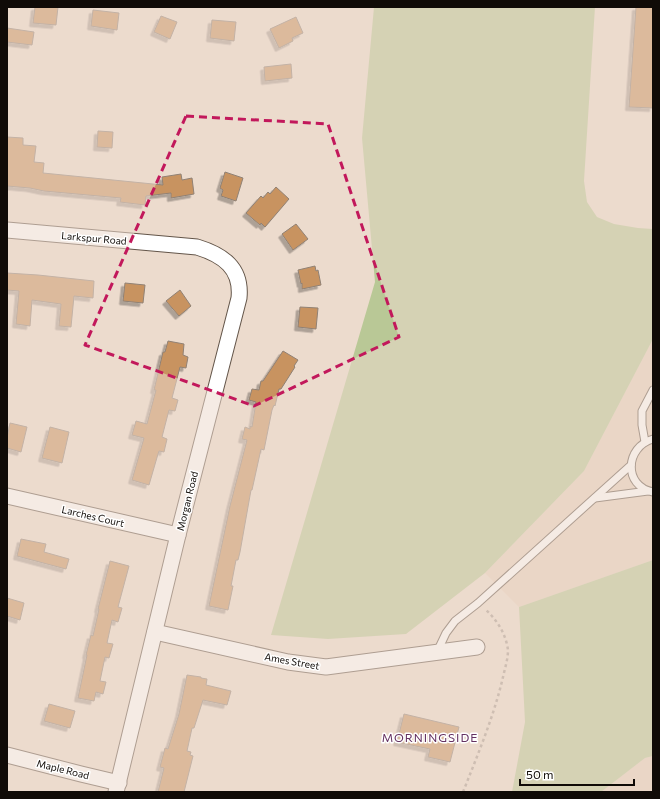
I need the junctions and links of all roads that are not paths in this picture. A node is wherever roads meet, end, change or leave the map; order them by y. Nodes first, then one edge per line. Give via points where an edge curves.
1 (7, 230) edge
2 (180, 245) joint
3 (652, 392) edge
4 (653, 440) edge
5 (645, 442) junction
6 (631, 465) junction
7 (651, 491) edge
8 (7, 496) edge
9 (595, 498) junction
10 (178, 536) junction
11 (156, 632) junction
12 (478, 646) dead end
13 (437, 652) junction
14 (7, 755) edge
15 (118, 787) edge

1 - 2 street, Larkspur Road
2 - 10 street, Morgan Road via 210,251 229,263 239,282 240,291
3 - 5 lane via 642,411
4 - 5 lane
5 - 6 lane via 633,455
6 - 7 lane via 636,481
6 - 9 lane
7 - 9 lane
8 - 10 street, Larches Court
9 - 13 lane via 455,621
10 - 11 street, Morgan Road
11 - 13 street, Ames Street via 288,662 326,667
11 - 15 street, Morgan Road
12 - 13 street, Ames Street
14 - 15 street, Maple Road via 81,774

